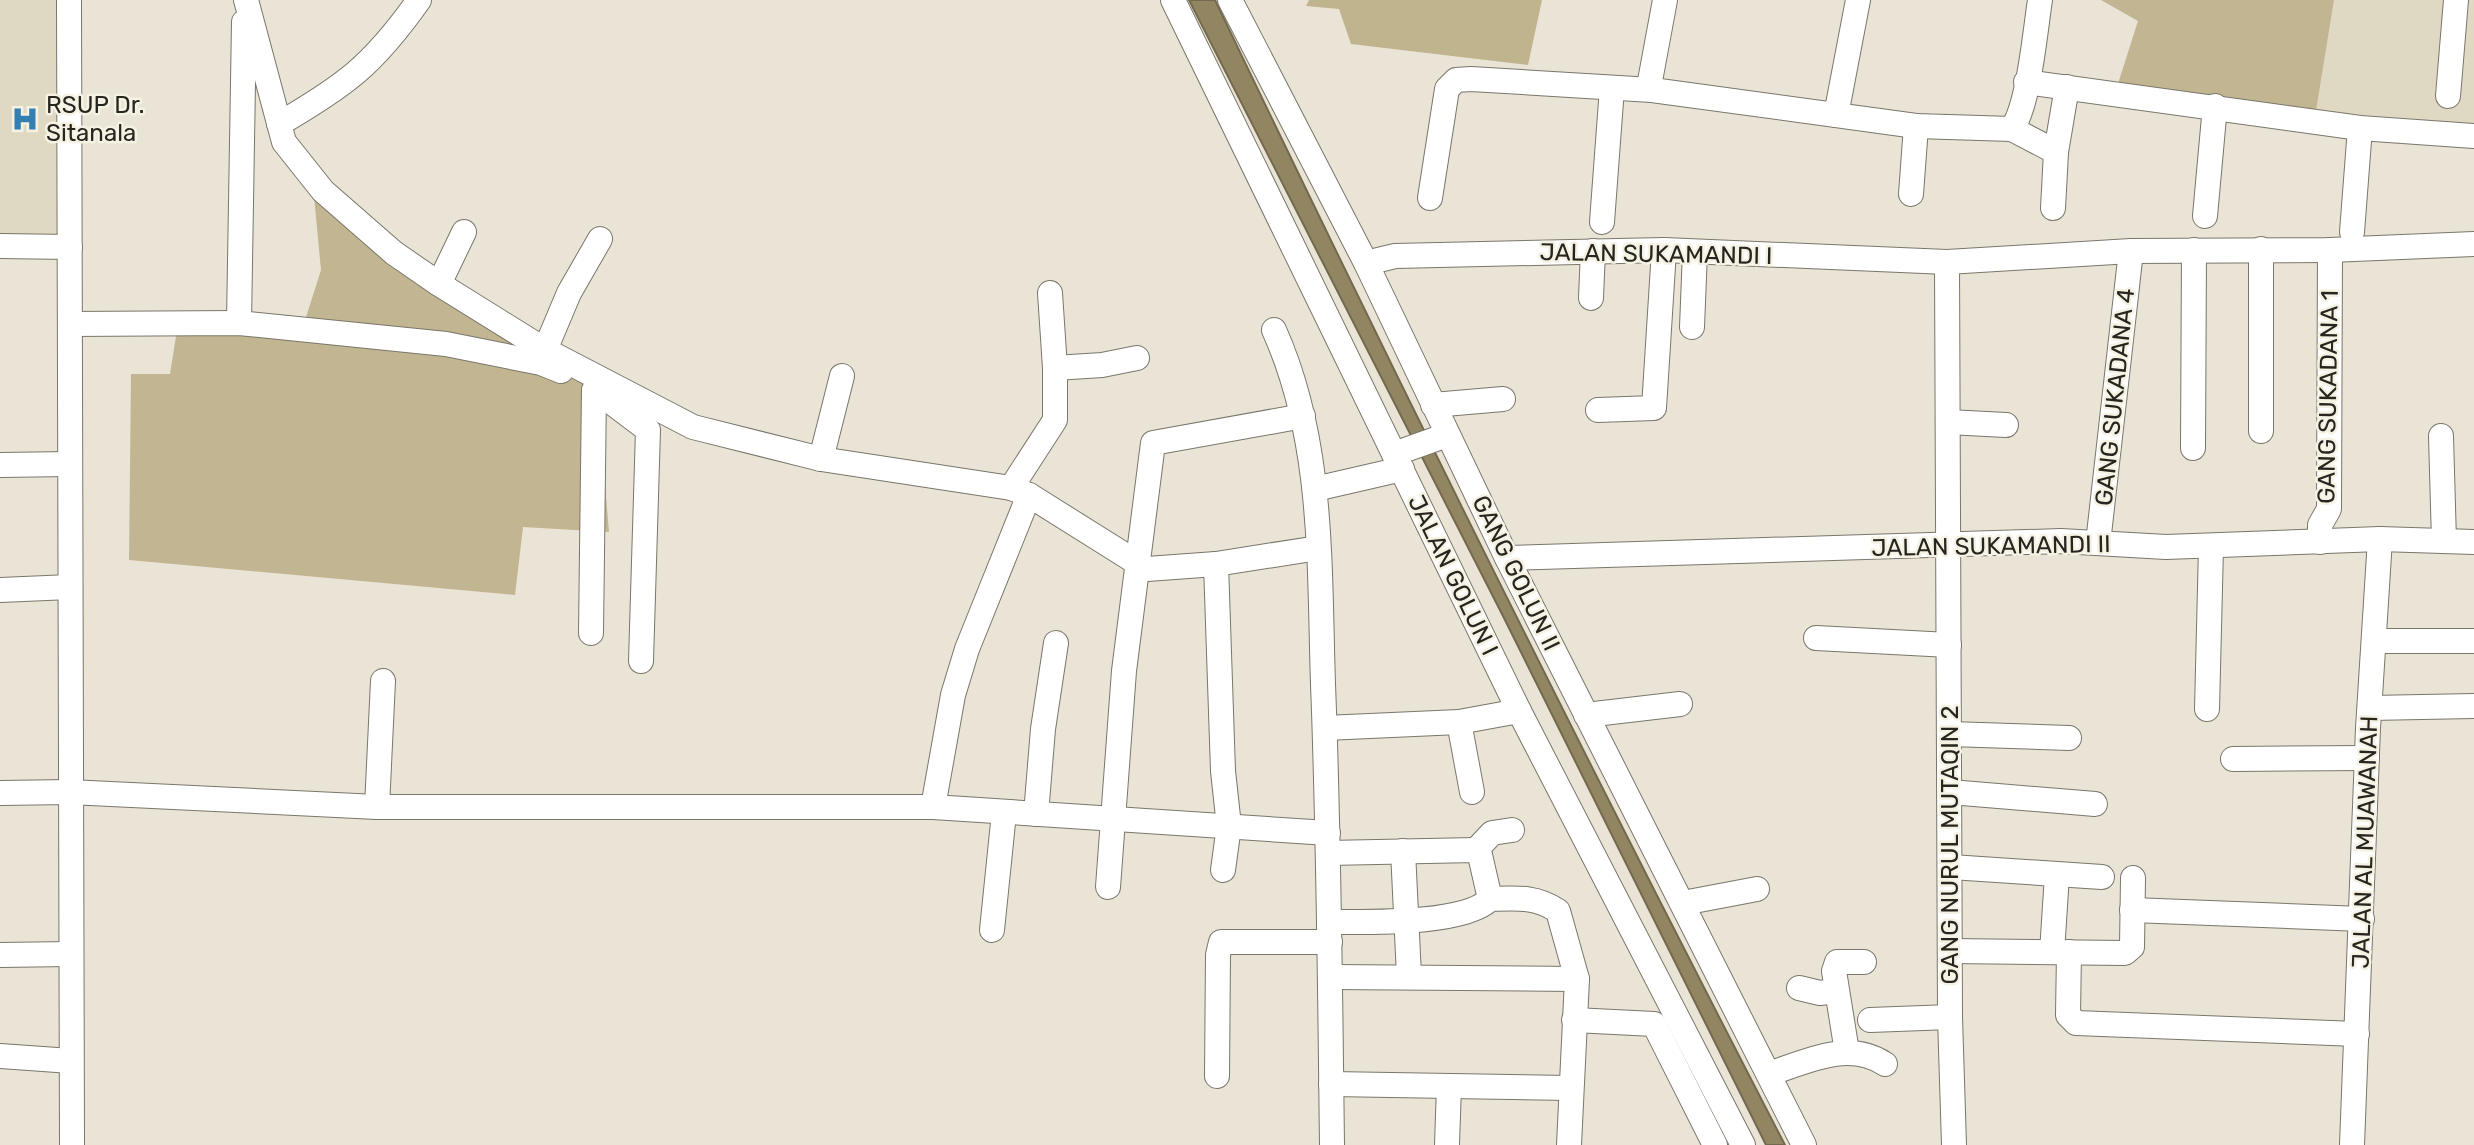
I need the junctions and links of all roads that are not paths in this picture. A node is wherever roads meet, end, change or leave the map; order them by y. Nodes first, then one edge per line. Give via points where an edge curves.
1 (69, 0) edge
2 (246, 0) edge
3 (419, 0) edge
4 (1173, 0) edge
5 (1230, 0) edge
6 (1665, 0) edge
7 (1858, 0) edge
8 (2040, 0) edge
9 (2456, 0) edge
10 (2026, 82) junction
11 (2067, 87) junction
12 (1612, 88) junction
13 (1652, 90) junction
14 (2448, 96) dead end
15 (2215, 106) junction
16 (1836, 115) junction
17 (279, 124) junction
18 (1916, 126) junction
19 (2360, 128) junction
20 (2012, 130) junction
21 (2474, 136) edge
22 (2056, 152) junction
23 (1911, 194) dead end
24 (1430, 198) dead end
25 (2053, 208) dead end
26 (2205, 216) dead end
27 (1602, 222) dead end
28 (464, 232) dead end
29 (2353, 232) dead end
30 (600, 239) dead end
31 (2474, 244) edge
32 (0, 246) edge
33 (71, 247) junction
34 (2261, 249) junction
35 (1664, 250) junction
36 (2194, 250) junction
37 (2330, 250) junction
38 (1592, 251) junction
39 (1695, 251) junction
40 (2131, 251) junction
41 (1947, 262) junction
42 (1366, 263) junction
43 (439, 284) junction
44 (1050, 293) dead end
45 (1591, 298) dead end
46 (239, 323) junction
47 (70, 324) junction
48 (1692, 327) dead end
49 (1274, 330) dead end
50 (545, 350) junction
51 (1137, 358) dead end
52 (1055, 368) junction
53 (842, 376) dead end
54 (594, 390) junction
55 (1503, 399) dead end
56 (1433, 405) junction
57 (1598, 410) dead end
58 (1303, 416) junction
59 (1948, 422) junction
60 (2006, 425) dead end
61 (2261, 431) dead end
62 (2441, 436) dead end
63 (1443, 437) junction
64 (2193, 448) dead end
65 (1403, 457) junction
66 (821, 459) junction
67 (70, 464) junction
68 (0, 466) edge
69 (1315, 489) junction
70 (1020, 492) junction
71 (2380, 539) junction
72 (2444, 541) junction
73 (2320, 542) junction
74 (2474, 542) edge
75 (2098, 543) junction
76 (1948, 544) junction
77 (2211, 547) junction
78 (1318, 548) junction
79 (1507, 558) junction
80 (1136, 564) junction
81 (1216, 564) junction
82 (70, 587) junction
83 (0, 590) edge
84 (591, 633) dead end
85 (1816, 638) dead end
86 (2474, 640) edge
87 (2374, 641) junction
88 (1056, 643) dead end
89 (1949, 645) junction
90 (641, 661) dead end
91 (383, 681) dead end
92 (1680, 704) dead end
93 (2474, 706) edge
94 (2370, 708) junction
95 (2207, 709) dead end
96 (1519, 711) junction
97 (1586, 715) junction
98 (1459, 722) junction
99 (1325, 728) junction
100 (1950, 734) junction
101 (2069, 738) dead end
102 (2367, 758) junction
103 (2233, 759) dead end
104 (69, 792) junction
105 (1472, 792) dead end
106 (1950, 792) junction
107 (0, 793) edge
108 (2095, 804) dead end
109 (377, 807) junction
110 (933, 807) junction
111 (1004, 813) junction
112 (1036, 814) junction
113 (1112, 817) junction
114 (1229, 826) junction
115 (1512, 830) dead end
116 (1328, 843) junction
117 (1476, 849) junction
118 (1403, 851) junction
119 (1951, 867) junction
120 (1223, 870) dead end
121 (2057, 874) junction
122 (2102, 877) dead end
123 (2133, 878) dead end
124 (1108, 887) dead end
125 (1757, 889) dead end
126 (1490, 899) junction
127 (1683, 903) junction
128 (2132, 910) junction
129 (2362, 919) junction
130 (1405, 922) junction
131 (992, 930) dead end
132 (1329, 932) junction
133 (1951, 951) junction
134 (2061, 952) junction
135 (70, 954) junction
136 (0, 955) edge
137 (1864, 962) dead end
138 (1409, 976) junction
139 (1330, 977) junction
140 (1577, 979) junction
141 (1799, 988) dead end
142 (1836, 991) junction
143 (1950, 1017) junction
144 (1574, 1020) junction
145 (1870, 1020) dead end
146 (2357, 1034) junction
147 (1847, 1052) junction
148 (0, 1056) edge
149 (71, 1061) junction
150 (1885, 1064) dead end
151 (1769, 1074) junction
152 (1217, 1076) dead end
153 (1331, 1084) junction
154 (1449, 1086) junction
155 (1569, 1088) junction
156 (72, 1145) edge
157 (1332, 1145) edge
158 (1447, 1145) edge
159 (1569, 1145) edge
160 (1715, 1145) edge
161 (1743, 1145) edge
162 (1804, 1145) edge
163 (1954, 1145) edge
164 (2352, 1145) edge

1 - 33 street
2 - 17 street
2 - 46 street
3 - 17 street via 350,81
4 - 65 street, JALAN GOLUN I
5 - 42 street, GANG GOLUN II
6 - 13 street
7 - 16 street
8 - 10 street
9 - 14 street
10 - 11 street
10 - 20 street
11 - 15 street
11 - 22 street
12 - 13 street
12 - 24 street via 1456,80 1447,89
12 - 27 street
13 - 16 street
15 - 19 street
15 - 26 street
16 - 18 street
17 - 43 street via 284,142 323,191 394,253
18 - 20 street
18 - 23 street
19 - 21 street
19 - 29 street
20 - 22 street
22 - 25 street
28 - 43 street
30 - 50 street via 569,293
31 - 37 street, JALAN SUKAMANDI I
32 - 33 street
33 - 47 street
34 - 36 street, JALAN SUKAMANDI I
34 - 37 street, JALAN SUKAMANDI I
34 - 61 street
35 - 38 street, JALAN SUKAMANDI I
35 - 39 street, JALAN SUKAMANDI I
35 - 57 street via 1654,408
36 - 40 street, JALAN SUKAMANDI I
36 - 64 street
37 - 73 street, GANG SUKADANA 1 via 2329,509 2320,525
38 - 42 street, JALAN SUKAMANDI I via 1395,256
38 - 45 street
39 - 41 street, JALAN SUKAMANDI I
39 - 48 street
40 - 41 street, JALAN SUKAMANDI I
40 - 75 street, GANG SUKADANA 4
41 - 59 street, GANG NURUL MUTAQIN 2
42 - 56 street, GANG GOLUN II
43 - 50 street
44 - 52 street
46 - 47 street
46 - 54 street via 446,344 541,363
47 - 67 street
49 - 58 street via 1292,370
50 - 66 street via 693,427
51 - 52 street
52 - 70 street via 1055,420
53 - 66 street
54 - 84 street
54 - 90 street via 648,430
55 - 56 street
56 - 63 street, GANG GOLUN II
58 - 69 street
58 - 80 street via 1153,443
59 - 60 street
59 - 76 street, GANG NURUL MUTAQIN 2
62 - 72 street
63 - 65 street
63 - 79 street, GANG GOLUN II
65 - 69 street
65 - 96 street, JALAN GOLUN I
66 - 70 street
67 - 68 street
67 - 82 street
69 - 78 street
70 - 80 street
70 - 110 street via 960,672
71 - 72 street, JALAN SUKAMANDI II
71 - 73 street, JALAN SUKAMANDI II
71 - 87 street, JALAN AL MUAWANAH
72 - 74 street, JALAN SUKAMANDI II
73 - 77 street, JALAN SUKAMANDI II
75 - 76 street, JALAN SUKAMANDI II
75 - 77 street, JALAN SUKAMANDI II
76 - 79 street, JALAN SUKAMANDI II
76 - 89 street, GANG NURUL MUTAQIN 2
77 - 95 street
78 - 81 street
78 - 99 street
79 - 97 street, GANG GOLUN II
80 - 81 street via 1147,569
80 - 113 street
81 - 114 street
82 - 83 street
82 - 104 street
85 - 89 street
86 - 87 street
87 - 94 street, JALAN AL MUAWANAH
88 - 112 street
89 - 100 street, GANG NURUL MUTAQIN 2
91 - 109 street
92 - 97 street
93 - 94 street
94 - 102 street, JALAN AL MUAWANAH
96 - 98 street
96 - 161 street, JALAN GOLUN I
97 - 127 street, GANG GOLUN II
98 - 99 street
98 - 105 street
99 - 116 street
100 - 101 street
100 - 106 street, GANG NURUL MUTAQIN 2
102 - 103 street
102 - 129 street, JALAN AL MUAWANAH
104 - 107 street
104 - 109 street
104 - 135 street
106 - 108 street
106 - 119 street, GANG NURUL MUTAQIN 2
109 - 110 street
110 - 111 street
111 - 112 street
111 - 131 street
112 - 113 street
113 - 114 street
113 - 124 street
114 - 116 street
114 - 120 street
115 - 117 street via 1492,833
116 - 118 street
116 - 132 street
117 - 118 street
117 - 126 street
118 - 130 street
119 - 121 street
119 - 133 street, GANG NURUL MUTAQIN 2
121 - 122 street
121 - 134 street
123 - 128 street
125 - 127 street
126 - 130 street via 1480,909
126 - 140 street via 1529,898 1558,911
127 - 151 street, GANG GOLUN II
128 - 129 street
128 - 134 street via 2129,950
129 - 146 street, JALAN AL MUAWANAH
130 - 132 street
130 - 138 street
132 - 139 street
132 - 152 street via 1222,942
133 - 134 street
133 - 143 street, GANG NURUL MUTAQIN 2
134 - 146 street via 2068,1015 2076,1023
135 - 136 street
135 - 149 street
137 - 142 street via 1837,962
138 - 139 street
138 - 140 street
139 - 153 street
140 - 144 street
141 - 142 street
142 - 147 street
143 - 145 street
143 - 163 street, GANG NURUL MUTAQIN 2
144 - 155 street
144 - 160 street via 1654,1024
146 - 164 street, JALAN AL MUAWANAH
147 - 150 street via 1869,1054
147 - 151 street
148 - 149 street
149 - 156 street
151 - 162 street, GANG GOLUN II
153 - 154 street
153 - 157 street
154 - 155 street
154 - 158 street
155 - 159 street

